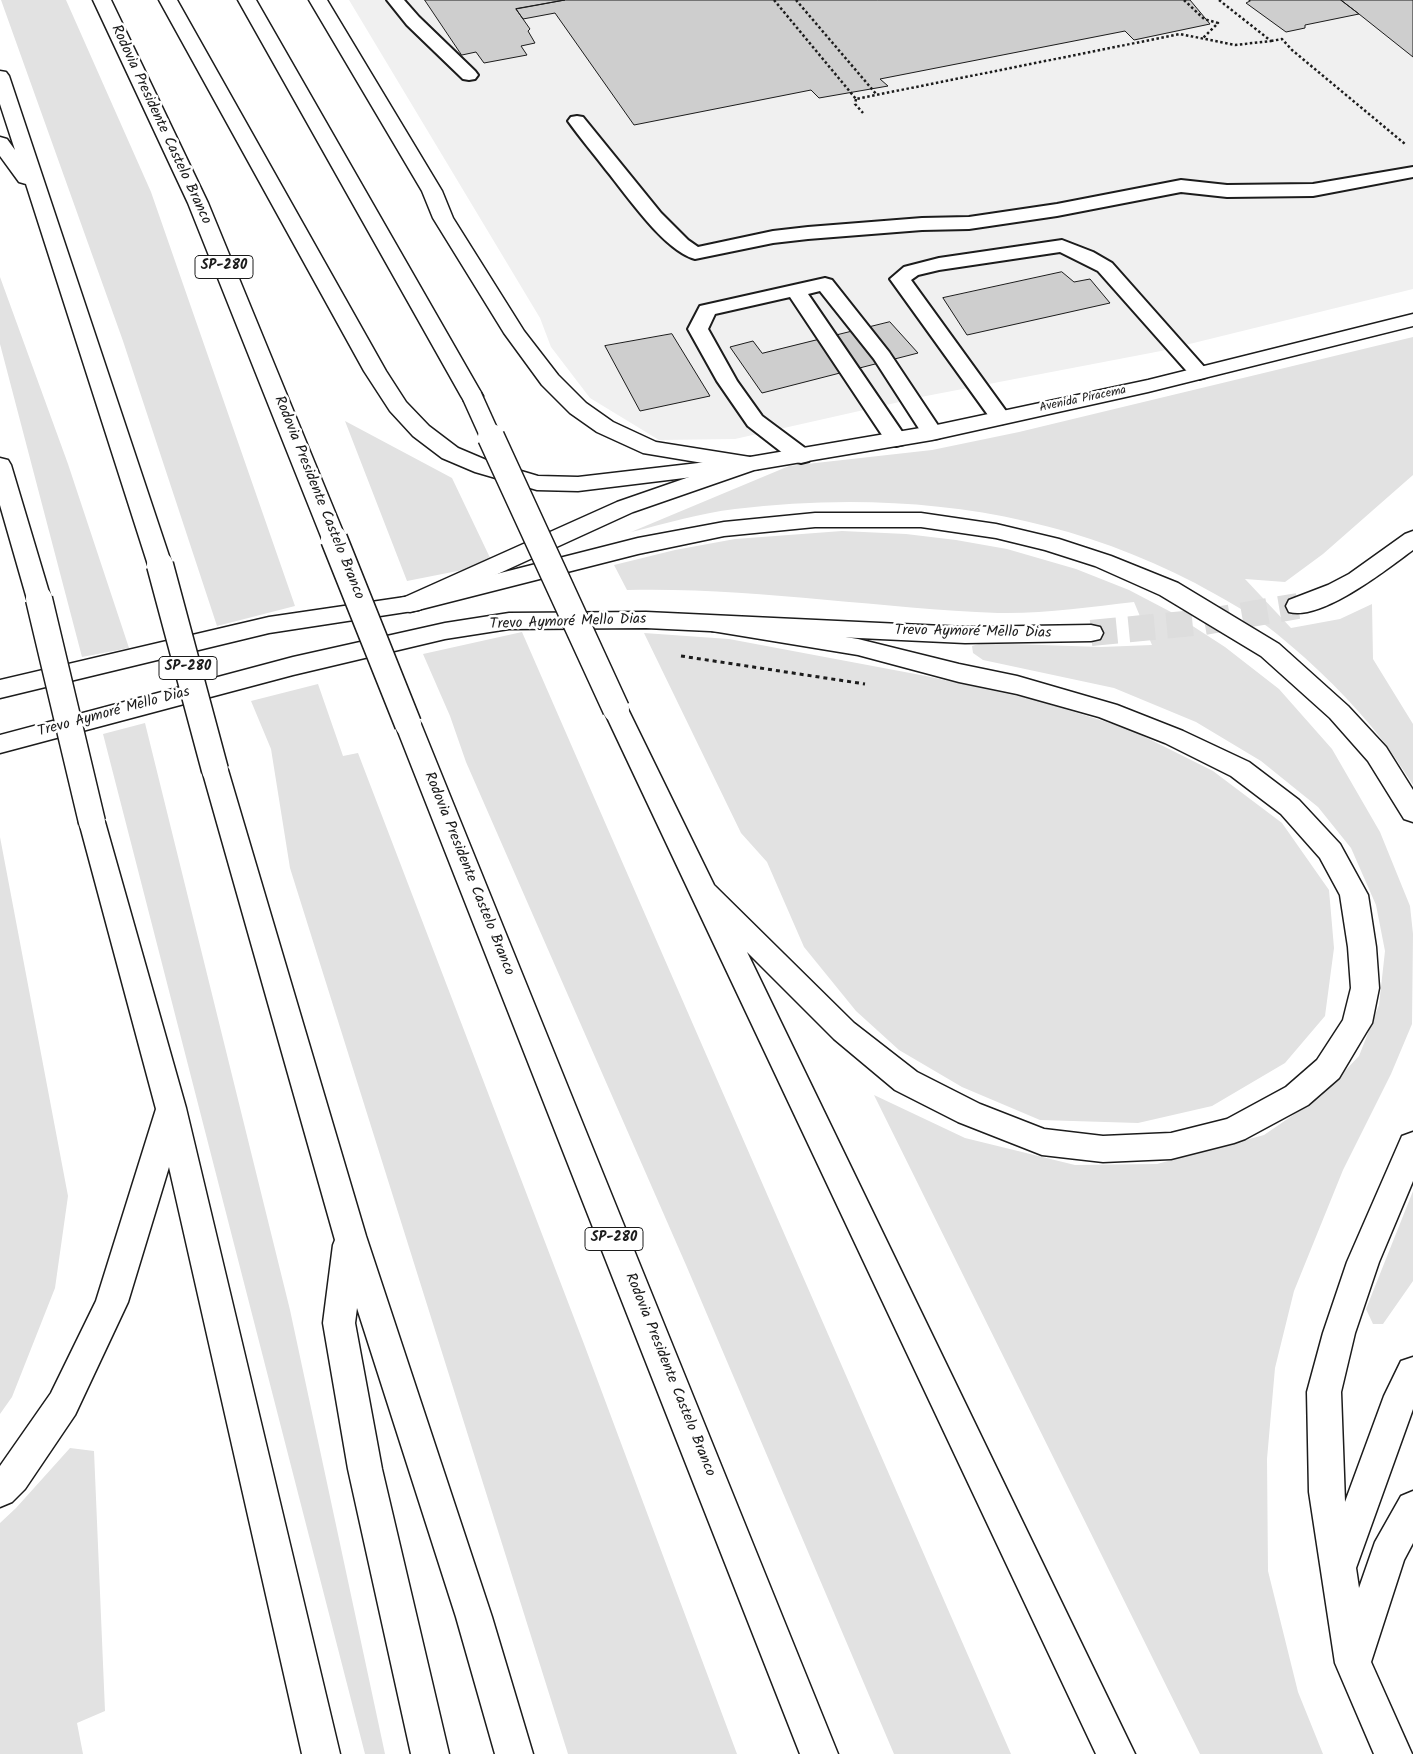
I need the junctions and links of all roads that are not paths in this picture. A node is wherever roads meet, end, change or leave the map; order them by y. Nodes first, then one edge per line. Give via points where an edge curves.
1 (102, 0) edge
2 (168, 0) edge
3 (247, 0) edge
4 (318, 0) edge
5 (395, 0) edge
6 (469, 75) dead end
7 (0, 76) edge
8 (577, 121) dead end
9 (0, 143) edge
10 (1413, 172) edge
11 (40, 195) junction
12 (795, 290) junction
13 (1413, 320) edge
14 (1199, 373) junction
15 (1000, 418) junction
16 (932, 432) junction
17 (896, 439) junction
18 (801, 456) junction
19 (750, 464) junction
20 (0, 465) edge
21 (1413, 539) edge
22 (410, 604) junction
23 (1298, 606) tunnel mouth
24 (721, 625) junction
25 (1090, 633) tunnel mouth
26 (0, 689) edge
27 (0, 744) edge
28 (1413, 812) edge
29 (705, 893) junction
30 (171, 1108) junction
31 (1413, 1146) edge
32 (350, 1236) junction
33 (1413, 1372) edge
34 (0, 1490) edge
35 (1413, 1508) edge
36 (1338, 1567) junction
37 (1353, 1663) junction
38 (321, 1754) edge
39 (430, 1754) edge
40 (514, 1754) edge
41 (819, 1754) edge
42 (1116, 1754) edge
43 (1392, 1754) edge

1 - 41 main road, Rodovia Presidente Castelo Branco / SP-280, bridge via 198,203
2 - 19 main road via 375,371 398,406 421,431 450,453 482,467 538,483 578,484
3 - 29 main road, bridge via 472,396
4 - 19 main road via 432,191 443,218 515,333 550,380 578,408 605,427 651,448
5 - 6 lane
7 - 11 main road, SP-280
8 - 10 lane via 654,217 695,253 808,233 969,223 1181,186 1227,191 1313,190
9 - 11 main road
11 - 32 main road, SP-280, bridge via 160,565 215,770
12 - 16 lane via 825,284 882,356
12 - 17 lane
12 - 18 lane via 707,310 698,329 726,381 755,421
13 - 14 main road, Avenida Piracema
14 - 15 main road, Avenida Piracema
14 - 15 lane via 1105,267 1062,246 911,271 900,279
15 - 16 main road, Avenida Piracema
16 - 17 main road, Avenida Piracema
17 - 18 main road, Avenida Piracema
18 - 19 main road, Avenida Piracema
19 - 22 main road via 625,507
20 - 30 main road, bridge via 39,599 92,822
21 - 23 main road via 1357,580
22 - 26 main road via 269,625
22 - 28 main road via 638,546 724,530 814,520 921,520 996,531 1103,561 1169,589 1270,650 1339,712 1377,754
24 - 25 main road, Trevo Aymoré Mello Dias via 965,635
24 - 27 main road, Trevo Aymoré Mello Dias via 646,620 509,621 445,631 293,666
24 - 29 main road via 858,647 1017,685 1116,714 1240,769 1290,807 1330,851 1354,895 1365,988 1357,1023 1328,1069 1297,1096 1234,1130 1171,1146 1103,1149 1042,1142 969,1113 906,1081 844,1031
29 - 42 main road
30 - 34 main road via 112,1302 63,1404 13,1477
30 - 38 main road
31 - 36 main road via 1363,1262 1324,1392 1326,1492
32 - 39 main road via 339,1323 365,1469
32 - 40 main road, SP-280 via 474,1617
33 - 36 main road via 1397,1404
35 - 37 main road via 1388,1554
36 - 37 main road
37 - 43 main road

